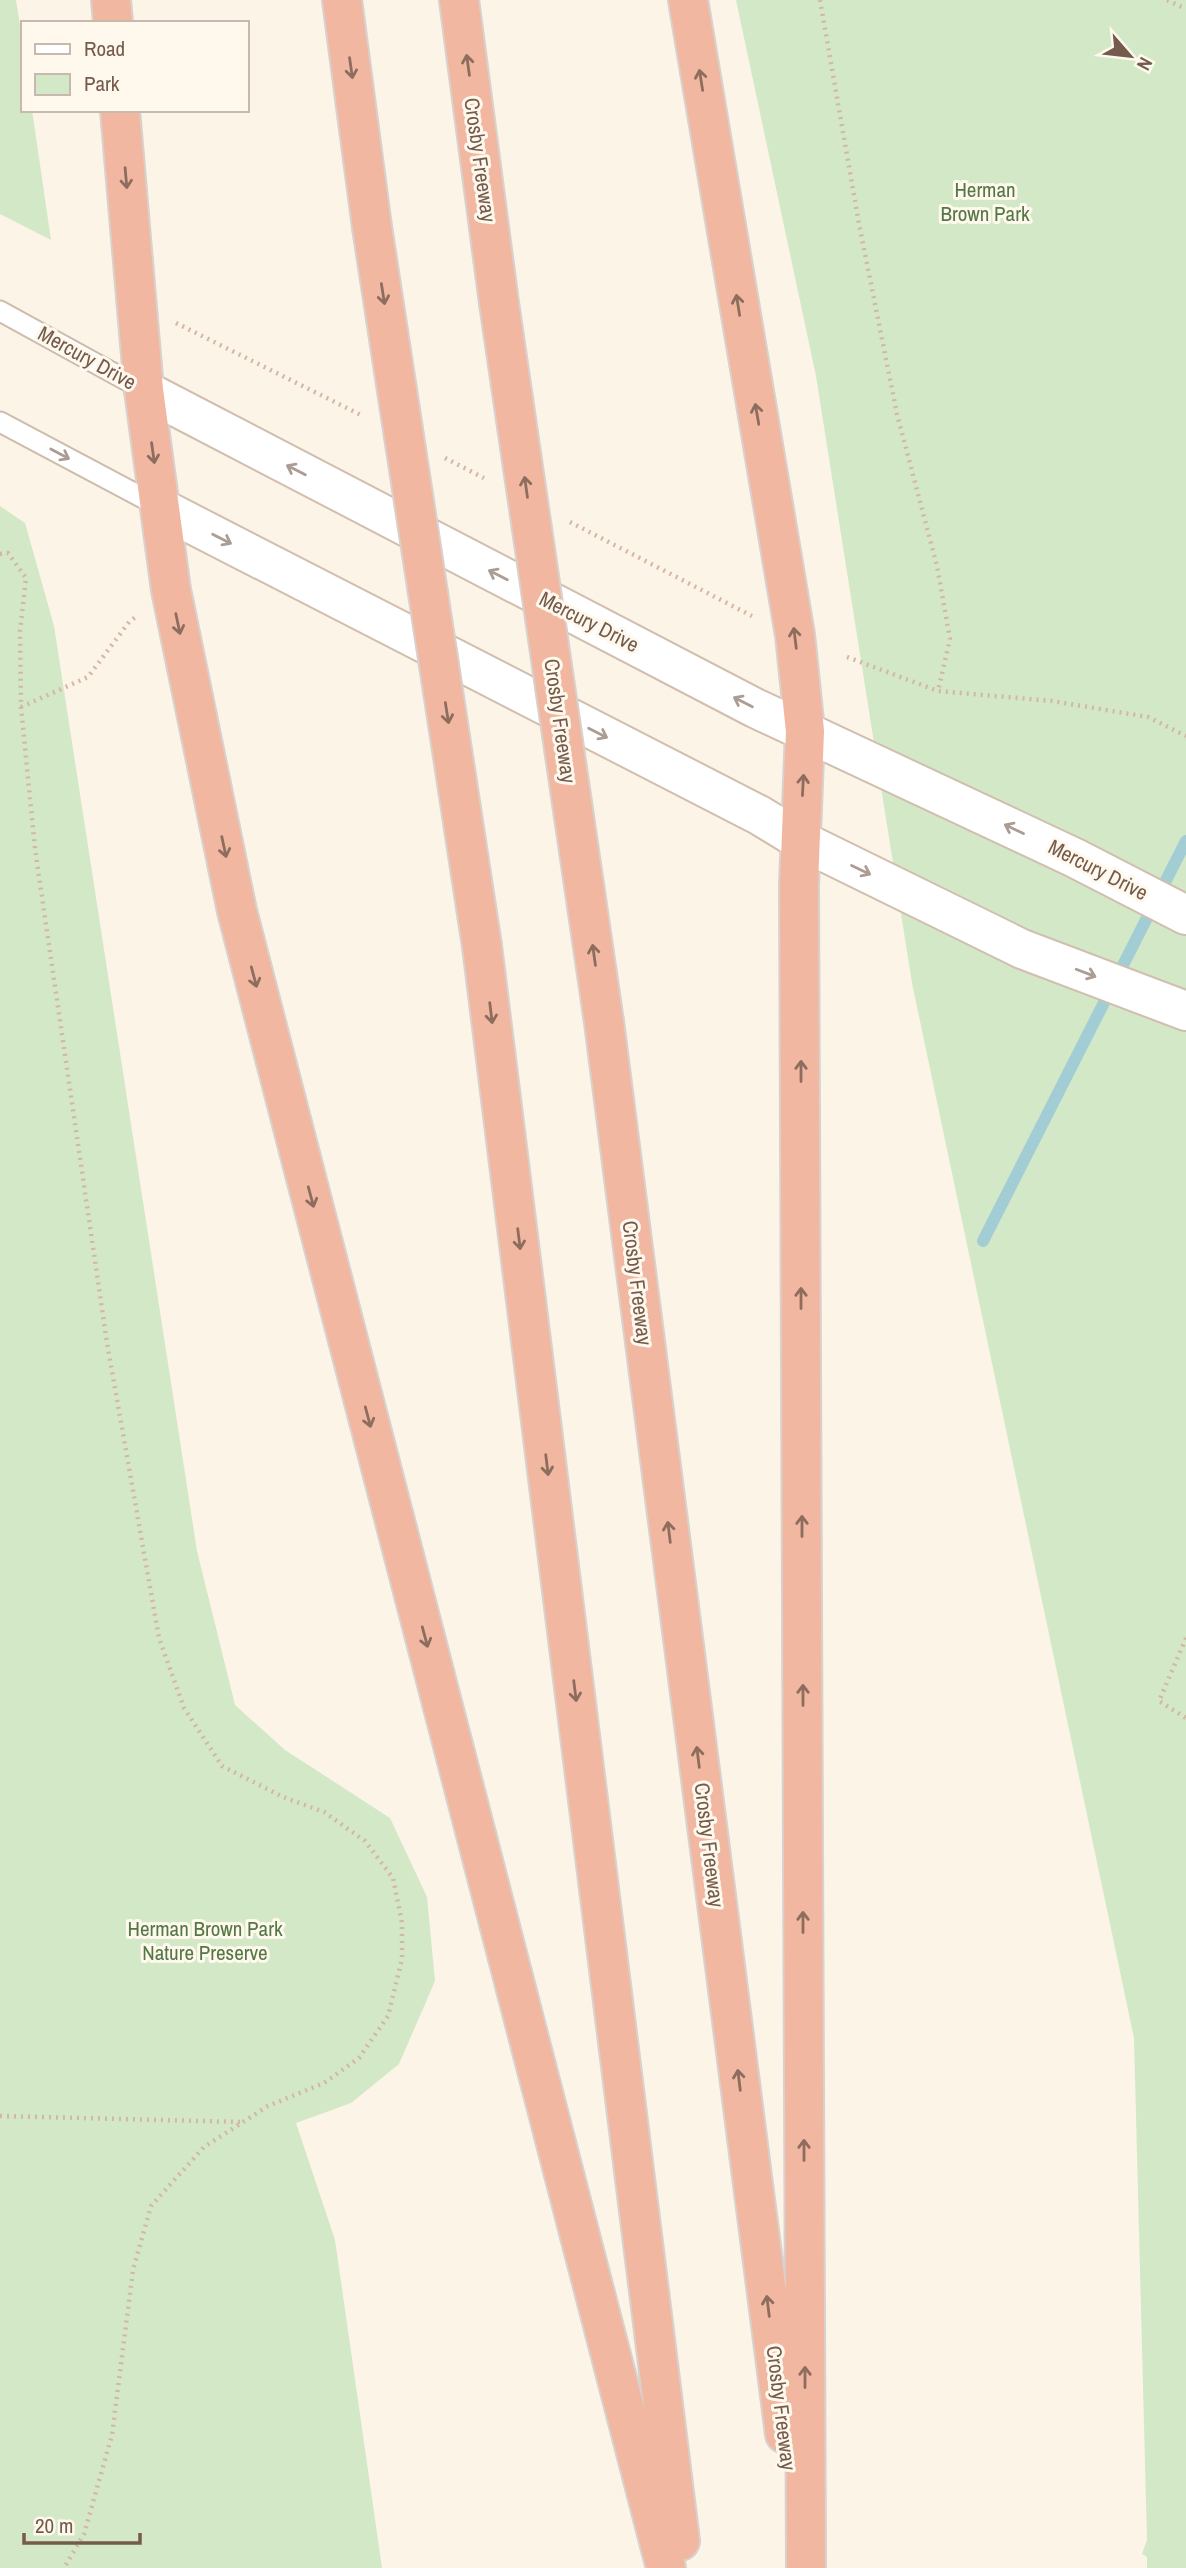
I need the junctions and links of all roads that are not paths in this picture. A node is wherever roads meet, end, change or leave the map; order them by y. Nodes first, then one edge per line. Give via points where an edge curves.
1 (111, 0) edge
2 (342, 0) edge
3 (459, 0) edge
4 (688, 0) edge
5 (113, 21) edge
6 (120, 112) edge
7 (0, 311) edge
8 (144, 390) junction
9 (0, 422) edge
10 (161, 508) junction
11 (805, 731) junction
12 (800, 839) junction
13 (1186, 915) edge
14 (1186, 1011) edge
15 (666, 2568) edge
16 (683, 2568) edge
17 (804, 2568) edge

1 - 5 highway
2 -> 16 highway, bridge via 372,227 482,946
17 -> 3 highway, Crosby Freeway, bridge via 604,1022
11 -> 4 highway via 795,635
6 -> 8 highway
7 - 8 lane, Mercury Drive
8 -> 10 highway
11 -> 8 street, Mercury Drive
9 -> 10 lane
10 -> 12 street
10 -> 15 highway via 171,590 237,911
12 -> 11 highway
13 -> 11 street, Mercury Drive
12 -> 14 street via 1022,949
17 -> 12 highway

